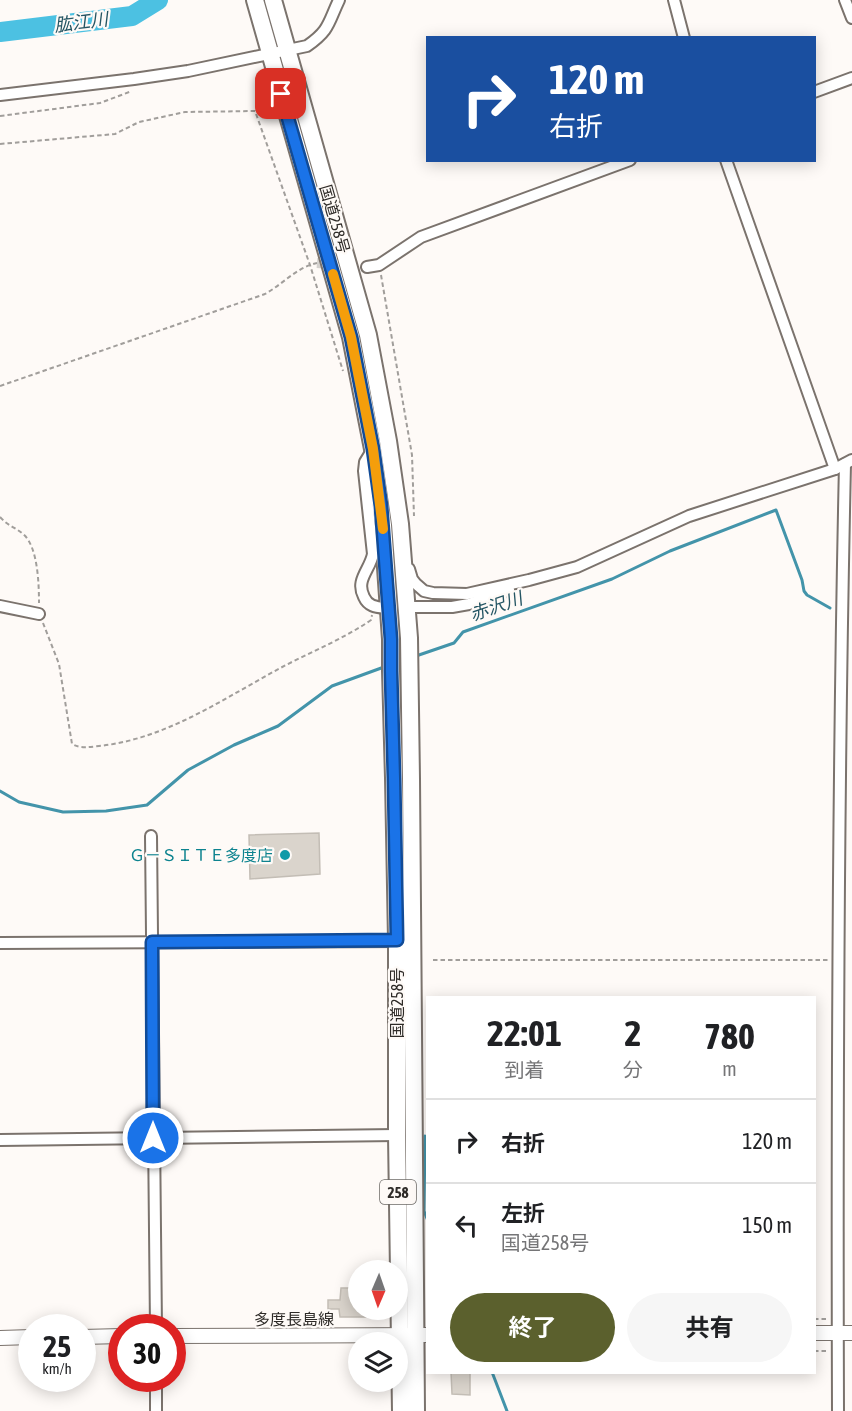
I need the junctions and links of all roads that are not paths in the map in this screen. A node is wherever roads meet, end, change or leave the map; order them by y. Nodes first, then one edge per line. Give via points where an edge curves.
1 (255, 0) edge
2 (273, 0) edge
3 (339, 0) edge
4 (674, 0) edge
5 (845, 0) edge
6 (852, 18) edge
7 (270, 21) junction
8 (683, 36) edge
9 (279, 52) junction
10 (852, 78) edge
11 (816, 91) edge
12 (0, 95) edge
13 (625, 162) edge
14 (727, 162) edge
15 (367, 267) tunnel mouth
16 (373, 449) junction
17 (844, 464) edge
18 (407, 525) junction
19 (529, 580) junction
20 (0, 606) edge
21 (413, 607) dead end
22 (379, 608) road end
23 (39, 614) road end
24 (151, 836) dead end
25 (405, 941) junction
26 (152, 942) junction
27 (0, 943) edge
28 (397, 1135) junction
29 (153, 1138) junction
30 (0, 1140) edge
31 (156, 1314) edge
32 (845, 1333) edge
33 (816, 1334) edge
34 (186, 1336) edge
35 (414, 1336) edge
36 (18, 1337) edge
37 (0, 1338) edge
38 (156, 1392) edge
39 (156, 1411) edge
40 (401, 1411) edge
41 (416, 1411) edge
42 (838, 1411) edge

1 - 7 highway, 国道258号 / 258
2 - 7 highway, 国道258号 / 258
3 - 9 street via 319,38 307,46
4 - 8 street
5 - 6 street
7 - 9 highway, 国道258号 / 258
9 - 12 street via 134,80
9 - 16 highway, 国道258号 / 258 via 295,144 351,337
9 - 18 highway, 国道258号 / 258 via 368,335
10 - 11 street
13 - 15 street via 420,237 379,265
14 - 17 street
16 - 22 street via 364,471 373,554 360,587 366,601
16 - 25 highway, 国道258号 / 258 via 391,639 394,778
17 - 19 street via 689,516 577,567
17 - 32 street via 839,960
18 - 19 street via 412,579 424,591 467,594
18 - 25 highway, 国道258号 / 258
19 - 21 street via 469,604
20 - 23 street
24 - 26 street
25 - 26 street
25 - 28 highway, 国道258号 / 258
25 - 35 highway, 国道258号 / 258
26 - 27 street
26 - 29 street
28 - 29 street
28 - 35 highway, 国道258号 / 258
29 - 30 street
29 - 31 street
32 - 33 main road
32 - 42 street
34 - 35 main road, 多度長島線
35 - 40 highway, 国道258号 / 258
35 - 41 highway, 国道258号 / 258
36 - 37 main road
38 - 39 street

